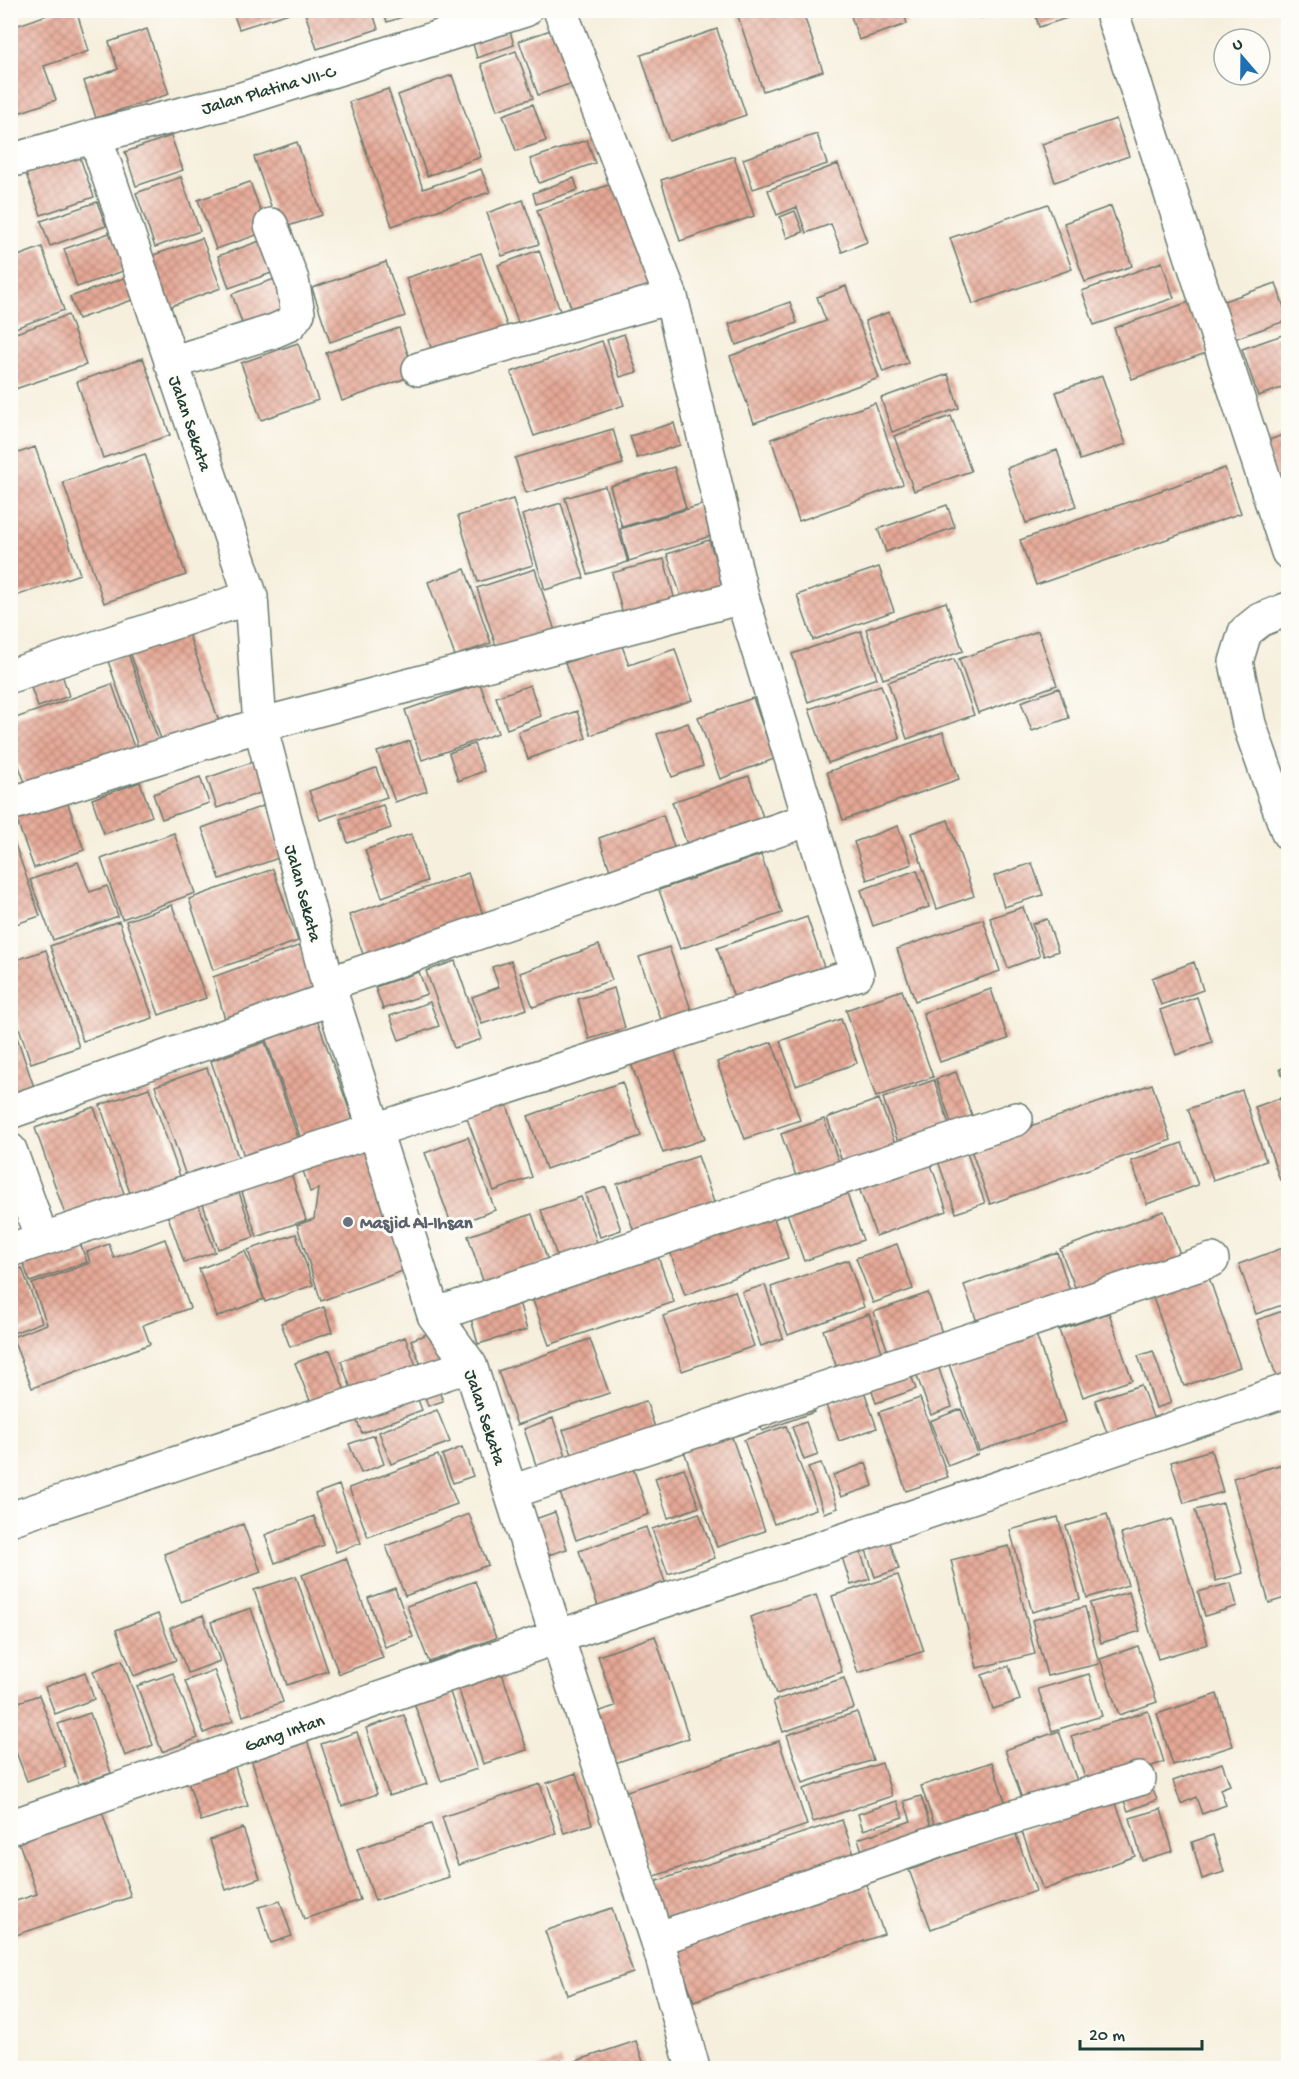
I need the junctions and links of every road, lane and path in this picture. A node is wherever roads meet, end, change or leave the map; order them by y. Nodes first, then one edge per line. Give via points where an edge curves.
1 (525, 10) edge
2 (560, 10) edge
3 (1111, 10) edge
4 (95, 136) junction
5 (10, 161) edge
6 (271, 225) dead end
7 (671, 297) junction
8 (171, 363) junction
9 (419, 369) dead end
10 (1288, 552) edge
11 (251, 597) junction
12 (742, 597) junction
13 (1288, 609) edge
14 (10, 676) edge
15 (260, 725) junction
16 (10, 804) edge
17 (810, 819) junction
18 (1288, 833) edge
19 (330, 991) junction
20 (10, 1112) edge
21 (1016, 1119) dead end
22 (375, 1130) junction
23 (10, 1150) edge
24 (42, 1239) junction
25 (10, 1250) edge
26 (1212, 1260) dead end
27 (434, 1315) junction
28 (470, 1365) junction
29 (1288, 1390) edge
30 (511, 1492) junction
31 (10, 1519) edge
32 (557, 1637) junction
33 (1139, 1779) dead end
34 (10, 1828) edge
35 (657, 1940) junction
36 (693, 2068) edge

1 - 4 street, Jalan Platina VII-C via 242,99
2 - 7 street
3 - 10 street
4 - 5 street, Jalan Platina VII-C
4 - 8 street, Jalan Sekata
6 - 8 street via 292,280 298,314 290,324 274,332
7 - 9 street
7 - 12 street
8 - 11 street, Jalan Sekata
11 - 14 street
11 - 15 street, Jalan Sekata
12 - 15 street
12 - 17 street
13 - 18 street via 1260,620 1245,632 1236,662 1249,724
15 - 16 street
15 - 19 street, Jalan Sekata
17 - 19 street
17 - 22 street via 857,974
19 - 20 street
19 - 22 street, Jalan Sekata
21 - 27 street
22 - 24 street
22 - 27 street, Jalan Sekata
23 - 24 street
24 - 25 street
26 - 30 street
27 - 28 street, Jalan Sekata
28 - 30 street, Jalan Sekata
28 - 31 street
29 - 32 street, Gang Intan
30 - 32 street, Jalan Sekata
32 - 34 street, Gang Intan
32 - 35 street, Jalan Sekata
33 - 35 street via 967,1831
35 - 36 street, Jalan Sekata

